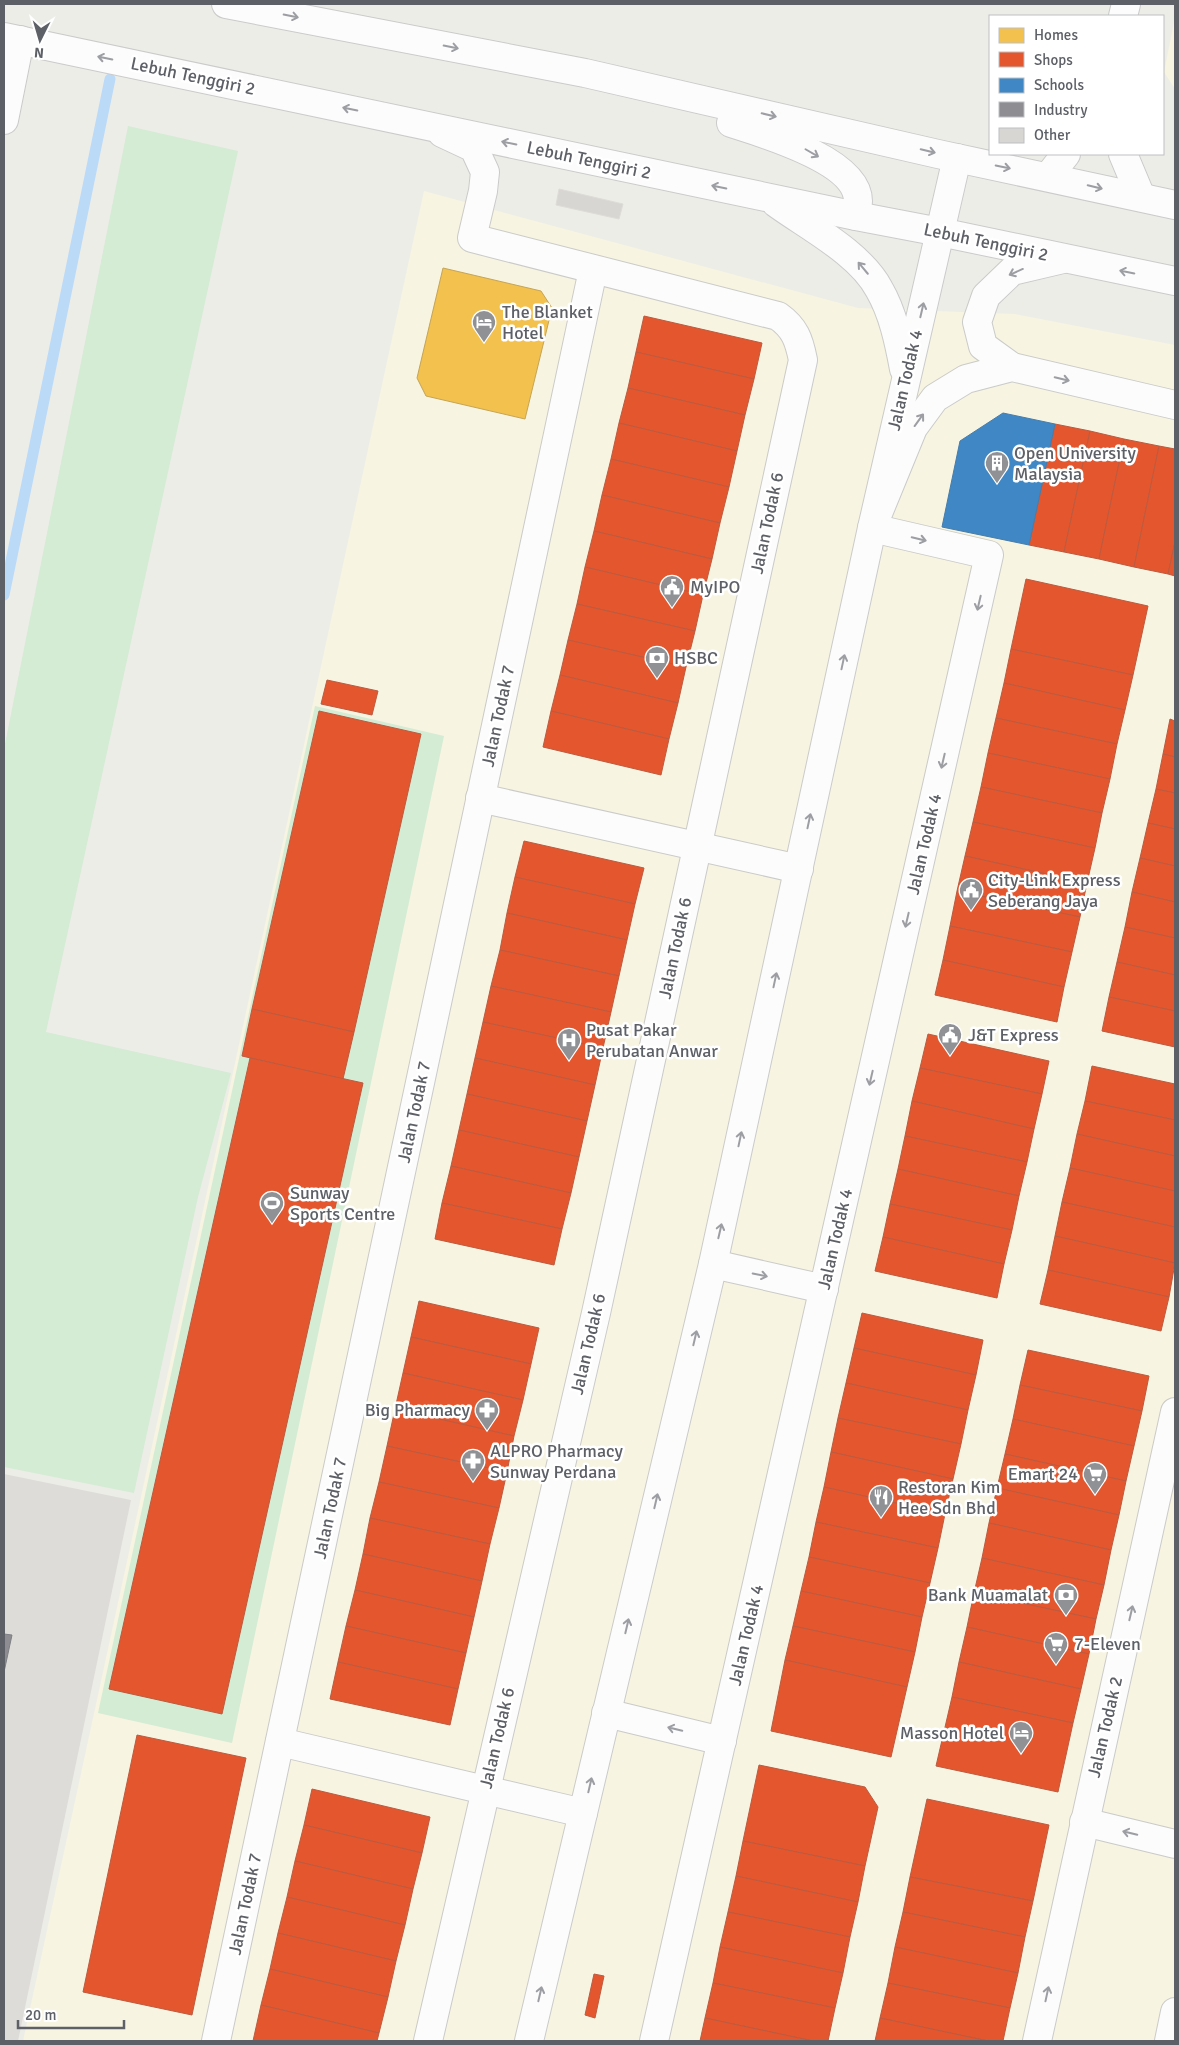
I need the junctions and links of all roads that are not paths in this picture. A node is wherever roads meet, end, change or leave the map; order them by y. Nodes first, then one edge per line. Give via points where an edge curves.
1 (226, 4) edge
2 (12, 39) edge
3 (585, 73) junction
4 (4, 120) edge
5 (427, 126) junction
6 (1065, 155) edge
7 (1123, 155) edge
8 (957, 158) junction
9 (1048, 176) junction
10 (767, 197) junction
11 (1141, 197) junction
12 (1175, 204) edge
13 (856, 216) junction
14 (940, 232) junction
15 (1063, 259) junction
16 (593, 270) junction
17 (1175, 281) edge
18 (1012, 367) junction
19 (906, 376) junction
20 (1175, 405) edge
21 (872, 528) junction
22 (480, 798) junction
23 (696, 846) junction
24 (799, 869) junction
25 (713, 1264) junction
26 (824, 1289) junction
27 (1175, 1412) edge
28 (606, 1713) junction
29 (722, 1741) junction
30 (280, 1742) junction
31 (485, 1790) junction
32 (583, 1813) junction
33 (1084, 1822) junction
34 (1175, 1844) edge
35 (1175, 2012) edge
36 (216, 2041) edge
37 (428, 2041) edge
38 (529, 2041) edge
39 (654, 2041) edge
40 (1037, 2041) edge
41 (1169, 2041) edge

1 -> 3 street
2 - 4 street
5 -> 2 street, Lebuh Tenggiri 2
3 -> 8 street
3 -> 13 street via 798,145 850,180 858,200
10 -> 5 street, Lebuh Tenggiri 2
5 - 16 street, Jalan Todak 6 via 474,148 485,172 472,238
6 - 9 street
7 - 11 street
8 -> 9 street
8 - 14 street, Jalan Todak 4
9 -> 11 street
10 - 13 street, Lebuh Tenggiri 2
19 -> 10 street via 897,333 879,288 859,262
11 - 12 street
13 - 14 street, Lebuh Tenggiri 2
14 - 15 street, Lebuh Tenggiri 2
19 -> 14 street, Jalan Todak 4
17 -> 15 street, Lebuh Tenggiri 2
15 -> 18 street via 1012,271 986,296 977,322 983,346
16 - 22 street, Jalan Todak 7
16 - 23 street, Jalan Todak 6 via 778,316 798,337 803,360
18 -> 20 street
21 -> 18 street via 913,428 935,398 966,379
19 - 21 street, Jalan Todak 4
24 -> 21 street, Jalan Todak 4
21 -> 26 street, Jalan Todak 4 via 989,555
22 - 23 street
22 - 30 street, Jalan Todak 7
23 - 24 street
23 - 31 street, Jalan Todak 6 via 602,1286
25 -> 24 street, Jalan Todak 4
25 -> 26 street
28 -> 25 street, Jalan Todak 4
26 - 29 street, Jalan Todak 4
33 -> 27 street, Jalan Todak 2
29 -> 28 street
32 -> 28 street, Jalan Todak 4
29 - 39 street, Jalan Todak 4
30 - 31 street
30 - 36 street, Jalan Todak 7
31 - 32 street
31 - 37 street, Jalan Todak 6
38 -> 32 street, Jalan Todak 4
34 -> 33 street
40 -> 33 street, Jalan Todak 2
35 - 41 street

